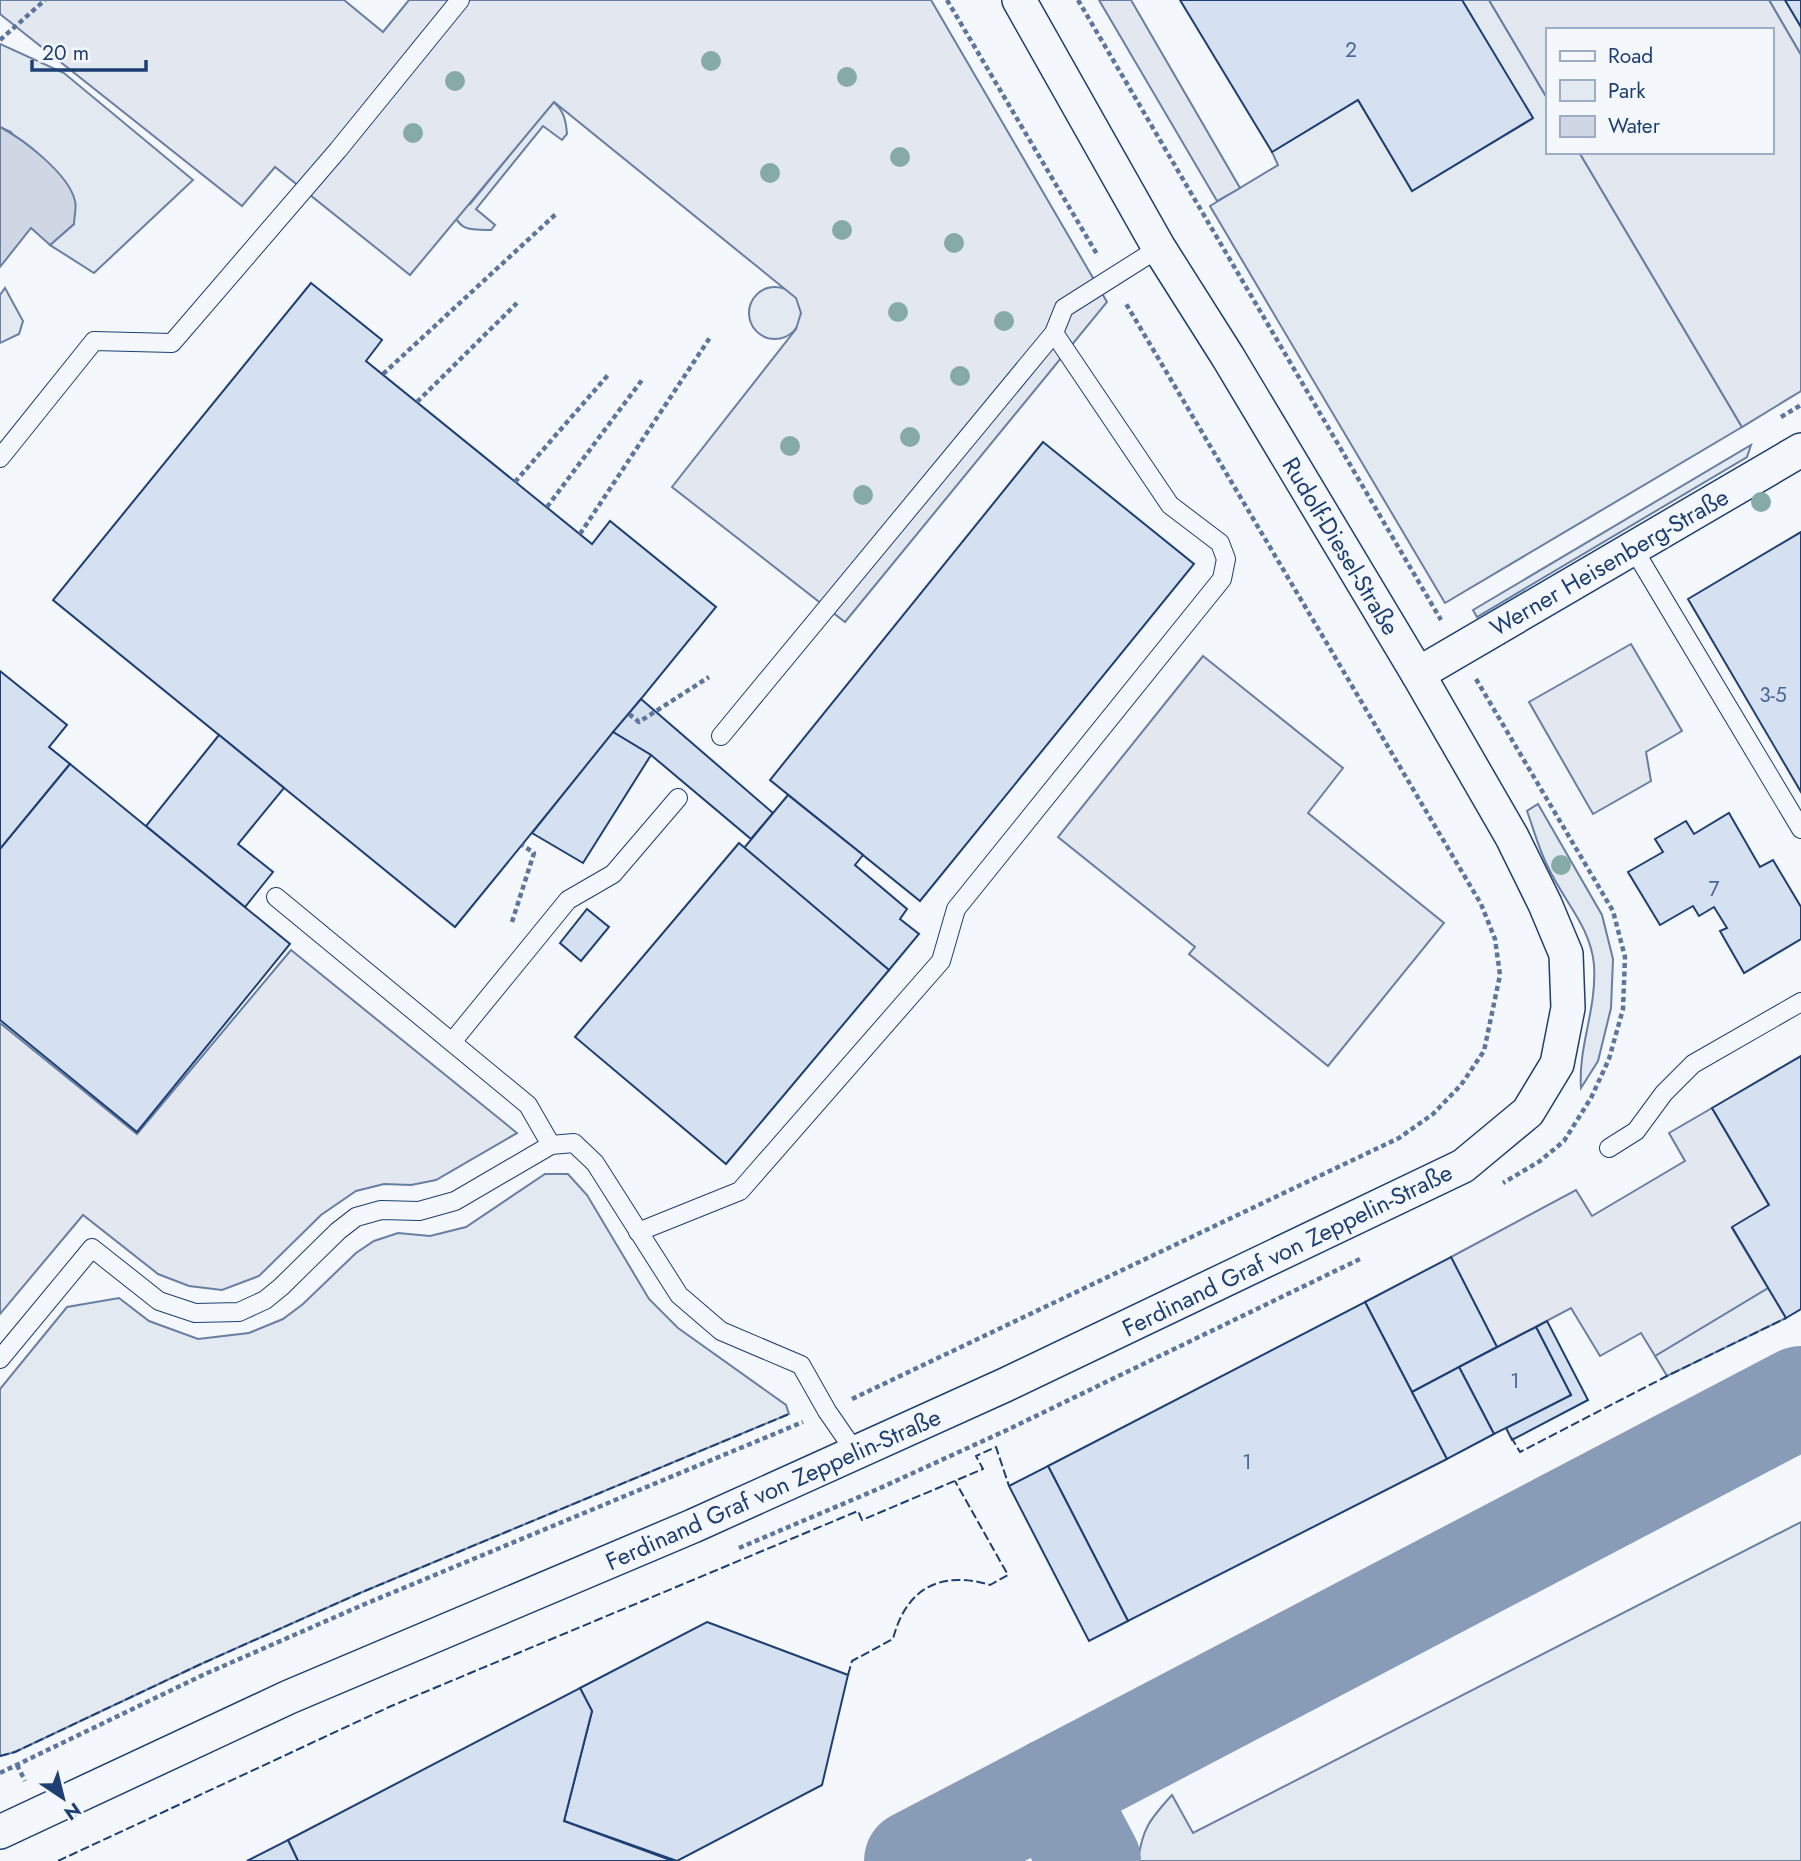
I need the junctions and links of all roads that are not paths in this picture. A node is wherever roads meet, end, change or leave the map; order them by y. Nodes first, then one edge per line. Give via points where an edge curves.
1 (460, 0) edge
2 (1019, 0) edge
3 (1159, 248) junction
4 (1054, 333) junction
5 (1801, 450) edge
6 (0, 458) edge
7 (1633, 548) junction
8 (1418, 674) junction
9 (721, 736) dead end
10 (678, 798) dead end
11 (1801, 829) edge
12 (276, 897) dead end
13 (1801, 1002) edge
14 (452, 1042) junction
15 (1528, 1112) joint
16 (551, 1146) junction
17 (1609, 1148) dead end
18 (638, 1232) junction
19 (0, 1359) edge
20 (856, 1453) junction
21 (0, 1832) edge

1 - 6 lane via 172,343 94,341
2 - 3 street, Rudolf-Diesel-Straße
3 - 4 lane via 1064,308
3 - 8 street, Rudolf-Diesel-Straße
4 - 9 lane
4 - 18 lane via 1170,505 1220,543 1226,559 1222,579 956,909 941,961 740,1191
5 - 7 street, Werner Heisenberg-Straße
7 - 8 street, Werner Heisenberg-Straße
7 - 11 lane
8 - 15 street, Rudolf-Diesel-Straße via 1512,837 1566,954 1568,1008 1557,1064
10 - 14 lane via 613,874 568,900
12 - 14 lane
13 - 17 lane via 1693,1064 1636,1131
14 - 16 lane via 528,1105
15 - 20 street, Ferdinand Graf von Zeppelin-Straße via 1463,1166
16 - 18 lane via 573,1143 595,1163
16 - 19 lane via 455,1201 419,1211 380,1210 356,1217 265,1300 239,1312 194,1313 159,1301 92,1248
18 - 20 lane via 679,1295 721,1331 801,1365
20 - 21 street, Ferdinand Graf von Zeppelin-Straße via 289,1698

